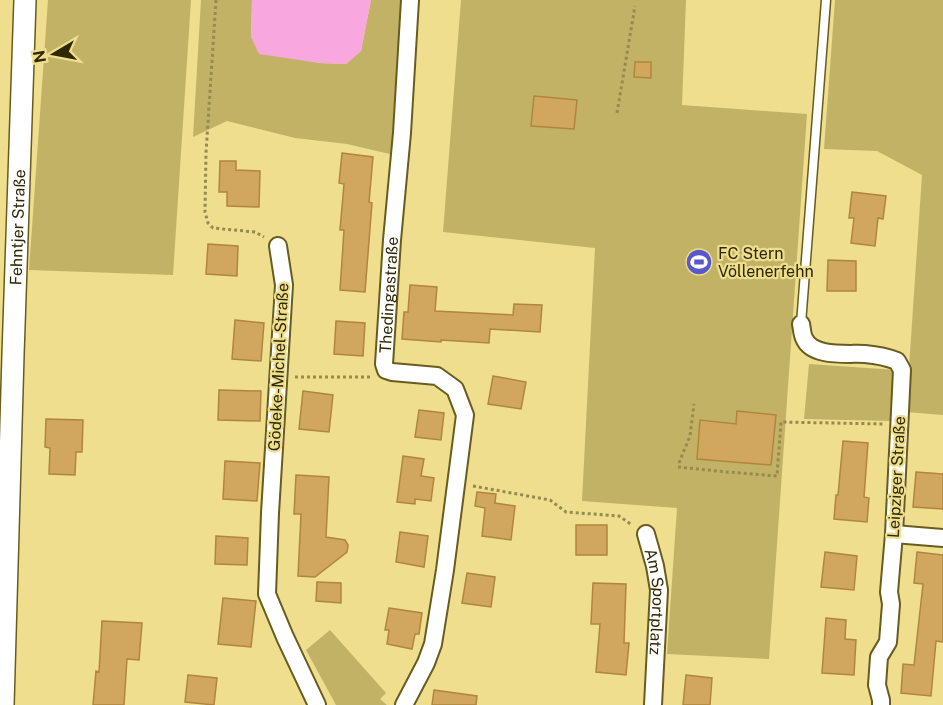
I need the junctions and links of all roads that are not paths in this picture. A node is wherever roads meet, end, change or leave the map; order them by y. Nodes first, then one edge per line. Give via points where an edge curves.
1 (25, 0) edge
2 (410, 0) edge
3 (826, 0) edge
4 (278, 246) road end
5 (801, 324) joint
6 (5, 447) edge
7 (646, 534) road end
8 (894, 534) junction
9 (943, 538) edge
10 (3, 705) edge
11 (317, 705) edge
12 (404, 705) edge
13 (652, 705) edge
14 (881, 705) edge

1 - 6 street, Fehntjer Straße
2 - 12 street, Thedingastraße via 384,364 386,370 399,374 437,376 455,389 465,415 433,644
3 - 5 lane
4 - 11 street, Gödeke-Michel-Straße via 284,285 267,594
5 - 8 street, Leipziger Straße via 804,338 820,351 884,356 897,361 902,370
6 - 10 street, Fehntjer Straße
7 - 13 street, Am Sportplatz via 659,590
8 - 9 street
8 - 14 street, Leipziger Straße via 888,642 879,657

